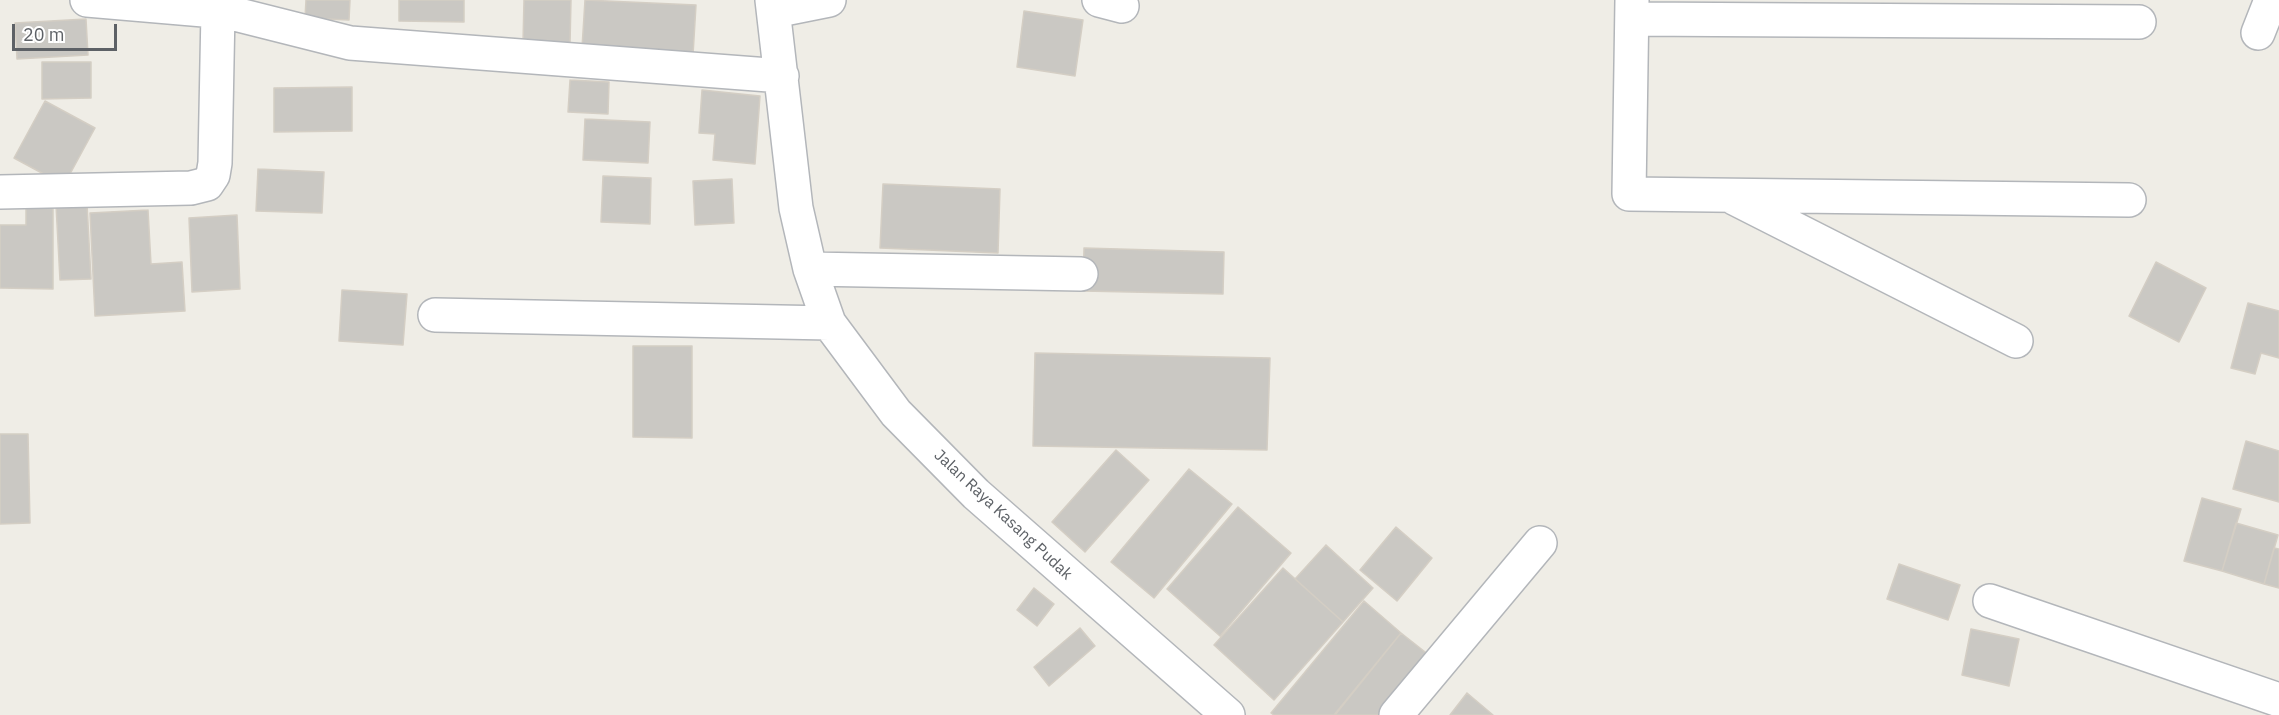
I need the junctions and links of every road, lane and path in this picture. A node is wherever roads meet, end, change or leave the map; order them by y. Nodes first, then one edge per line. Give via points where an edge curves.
1 (87, 0) edge
2 (829, 0) edge
3 (2271, 0) edge
4 (773, 5) edge
5 (1632, 10) edge
6 (218, 11) junction
7 (2139, 22) dead end
8 (2258, 33) dead end
9 (782, 76) junction
10 (0, 192) edge
11 (1727, 195) junction
12 (2129, 200) dead end
13 (810, 269) junction
14 (1081, 274) dead end
15 (435, 315) dead end
16 (829, 323) junction
17 (2016, 341) dead end
18 (1540, 543) dead end
19 (1990, 601) dead end
20 (2279, 700) edge
21 (1228, 715) edge
22 (1396, 715) edge

1 - 6 street
2 - 4 street
3 - 8 street
4 - 9 street, Jalan Raya Kasang Pudak
5 - 7 street
5 - 11 street via 1629,194
6 - 9 street via 350,43
6 - 10 street via 215,163 207,184 191,188
9 - 13 street, Jalan Raya Kasang Pudak via 796,208
11 - 12 street
11 - 17 street
13 - 14 street
13 - 16 street, Jalan Raya Kasang Pudak
15 - 16 street
16 - 21 street, Jalan Raya Kasang Pudak via 896,414 976,494
18 - 22 street
19 - 20 street

